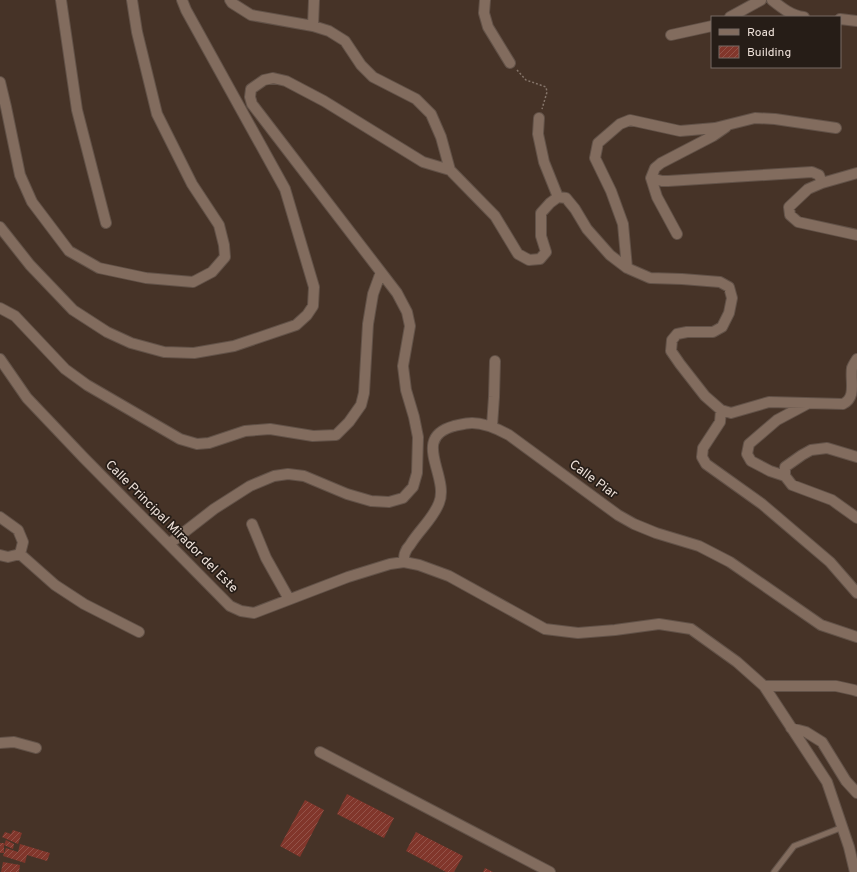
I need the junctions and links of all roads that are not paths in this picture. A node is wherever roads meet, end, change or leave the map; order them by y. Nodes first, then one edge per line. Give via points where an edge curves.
1 (61, 0) edge
2 (132, 0) edge
3 (182, 0) edge
4 (230, 0) edge
5 (314, 0) edge
6 (485, 0) edge
7 (761, 0) edge
8 (772, 0) edge
9 (732, 16) edge
10 (796, 16) edge
11 (841, 19) edge
12 (857, 21) edge
13 (313, 26) junction
14 (711, 26) edge
15 (671, 35) dead end
16 (510, 64) road end
17 (0, 82) edge
18 (539, 118) road end
19 (730, 124) junction
20 (836, 128) dead end
21 (450, 170) junction
22 (857, 173) edge
23 (651, 178) junction
24 (822, 182) junction
25 (558, 197) junction
26 (106, 223) dead end
27 (0, 227) edge
28 (677, 234) dead end
29 (857, 236) edge
30 (627, 268) junction
31 (381, 272) junction
32 (0, 308) edge
33 (0, 358) edge
34 (857, 359) edge
35 (495, 361) dead end
36 (809, 403) junction
37 (721, 410) junction
38 (492, 426) junction
39 (857, 456) edge
40 (784, 476) junction
41 (0, 517) edge
42 (857, 518) edge
43 (252, 524) dead end
44 (169, 544) junction
45 (20, 554) junction
46 (0, 555) edge
47 (404, 562) junction
48 (857, 593) edge
49 (289, 599) junction
50 (139, 632) dead end
51 (857, 637) edge
52 (764, 686) junction
53 (857, 691) edge
54 (791, 728) junction
55 (0, 743) edge
56 (36, 748) dead end
57 (320, 752) dead end
58 (857, 793) edge
59 (842, 827) junction
60 (550, 872) edge
61 (774, 872) edge
62 (855, 872) edge

1 - 26 street via 77,110
2 - 17 street via 157,114 192,184 219,225 225,256 212,272 193,282 146,278 99,268 69,251 32,202 20,175
3 - 27 street via 285,189 314,287 313,306 307,315 296,325 234,346 194,353 164,352 131,343 107,332 73,310 30,265
4 - 13 street via 251,14
5 - 13 street
6 - 16 street via 484,13 488,26
7 - 9 street
8 - 10 street
11 - 12 street
13 - 21 street via 330,31 345,41 361,65 373,77 416,99 431,114 441,137
14 - 15 street
18 - 25 street via 538,134 544,162
19 - 20 street via 755,118
19 - 23 street via 713,136 661,163 655,168
19 - 30 street via 680,131 630,120 620,124 598,143 595,158 623,224
21 - 25 street via 495,216 518,254 529,260 540,259 546,252 540,236 541,213
21 - 31 street via 423,162 324,101 286,81 274,78 264,80 251,89 252,104
22 - 24 street
23 - 24 street via 668,182 812,172 819,175
23 - 28 street via 657,197
24 - 29 street via 808,189 789,207 790,215 798,222
25 - 30 street via 566,198 587,230 610,255
30 - 37 street via 650,278 720,282 729,287 732,298 729,313 722,327 713,332 677,334 672,340 671,350 705,396
31 - 32 street via 373,294 368,324 361,405 336,435 313,436 270,429 245,431 209,443 197,444 180,439 87,385 65,369 15,316
31 - 44 street via 397,293 407,312 410,326 403,366 406,390 418,437 417,473 413,487 403,498 389,502 371,501 304,476 274,476 250,486 214,509
33 - 44 street, Calle Principal Mirador del Este via 27,398
34 - 36 street via 852,367 854,393 849,402
35 - 38 street
36 - 37 street via 769,402 731,413
36 - 40 street via 777,420 749,444 747,454 751,461
37 - 48 street via 720,422 703,448 702,457 706,464 762,504 830,562
38 - 47 street, Calle Piar via 472,423 453,426 441,431 435,438 432,448 441,486 440,501 434,514 404,553
38 - 51 street, Calle Piar via 509,435 618,515 656,533 699,546 730,562 821,625
39 - 40 street via 827,448 811,450 785,467
40 - 42 street via 792,485 832,500
41 - 45 street via 18,530 23,542
43 - 49 street via 266,558
44 - 49 street, Calle Principal Mirador del Este via 230,606 254,613
45 - 46 street via 8,557
45 - 50 street via 56,585 84,604
47 - 49 street, Calle Principal Mirador del Este via 355,575
47 - 52 street, Calle Principal Mirador del Este via 449,576 545,629 578,633 659,624 691,629 737,662
52 - 53 street via 836,686
52 - 54 street, Calle Principal Mirador del Este
54 - 58 street via 806,732 822,742 846,781
54 - 59 street, Calle Principal Mirador del Este via 827,782
55 - 56 street via 14,742
57 - 60 street
59 - 61 lane via 794,846
59 - 62 street, Calle Principal Mirador del Este

